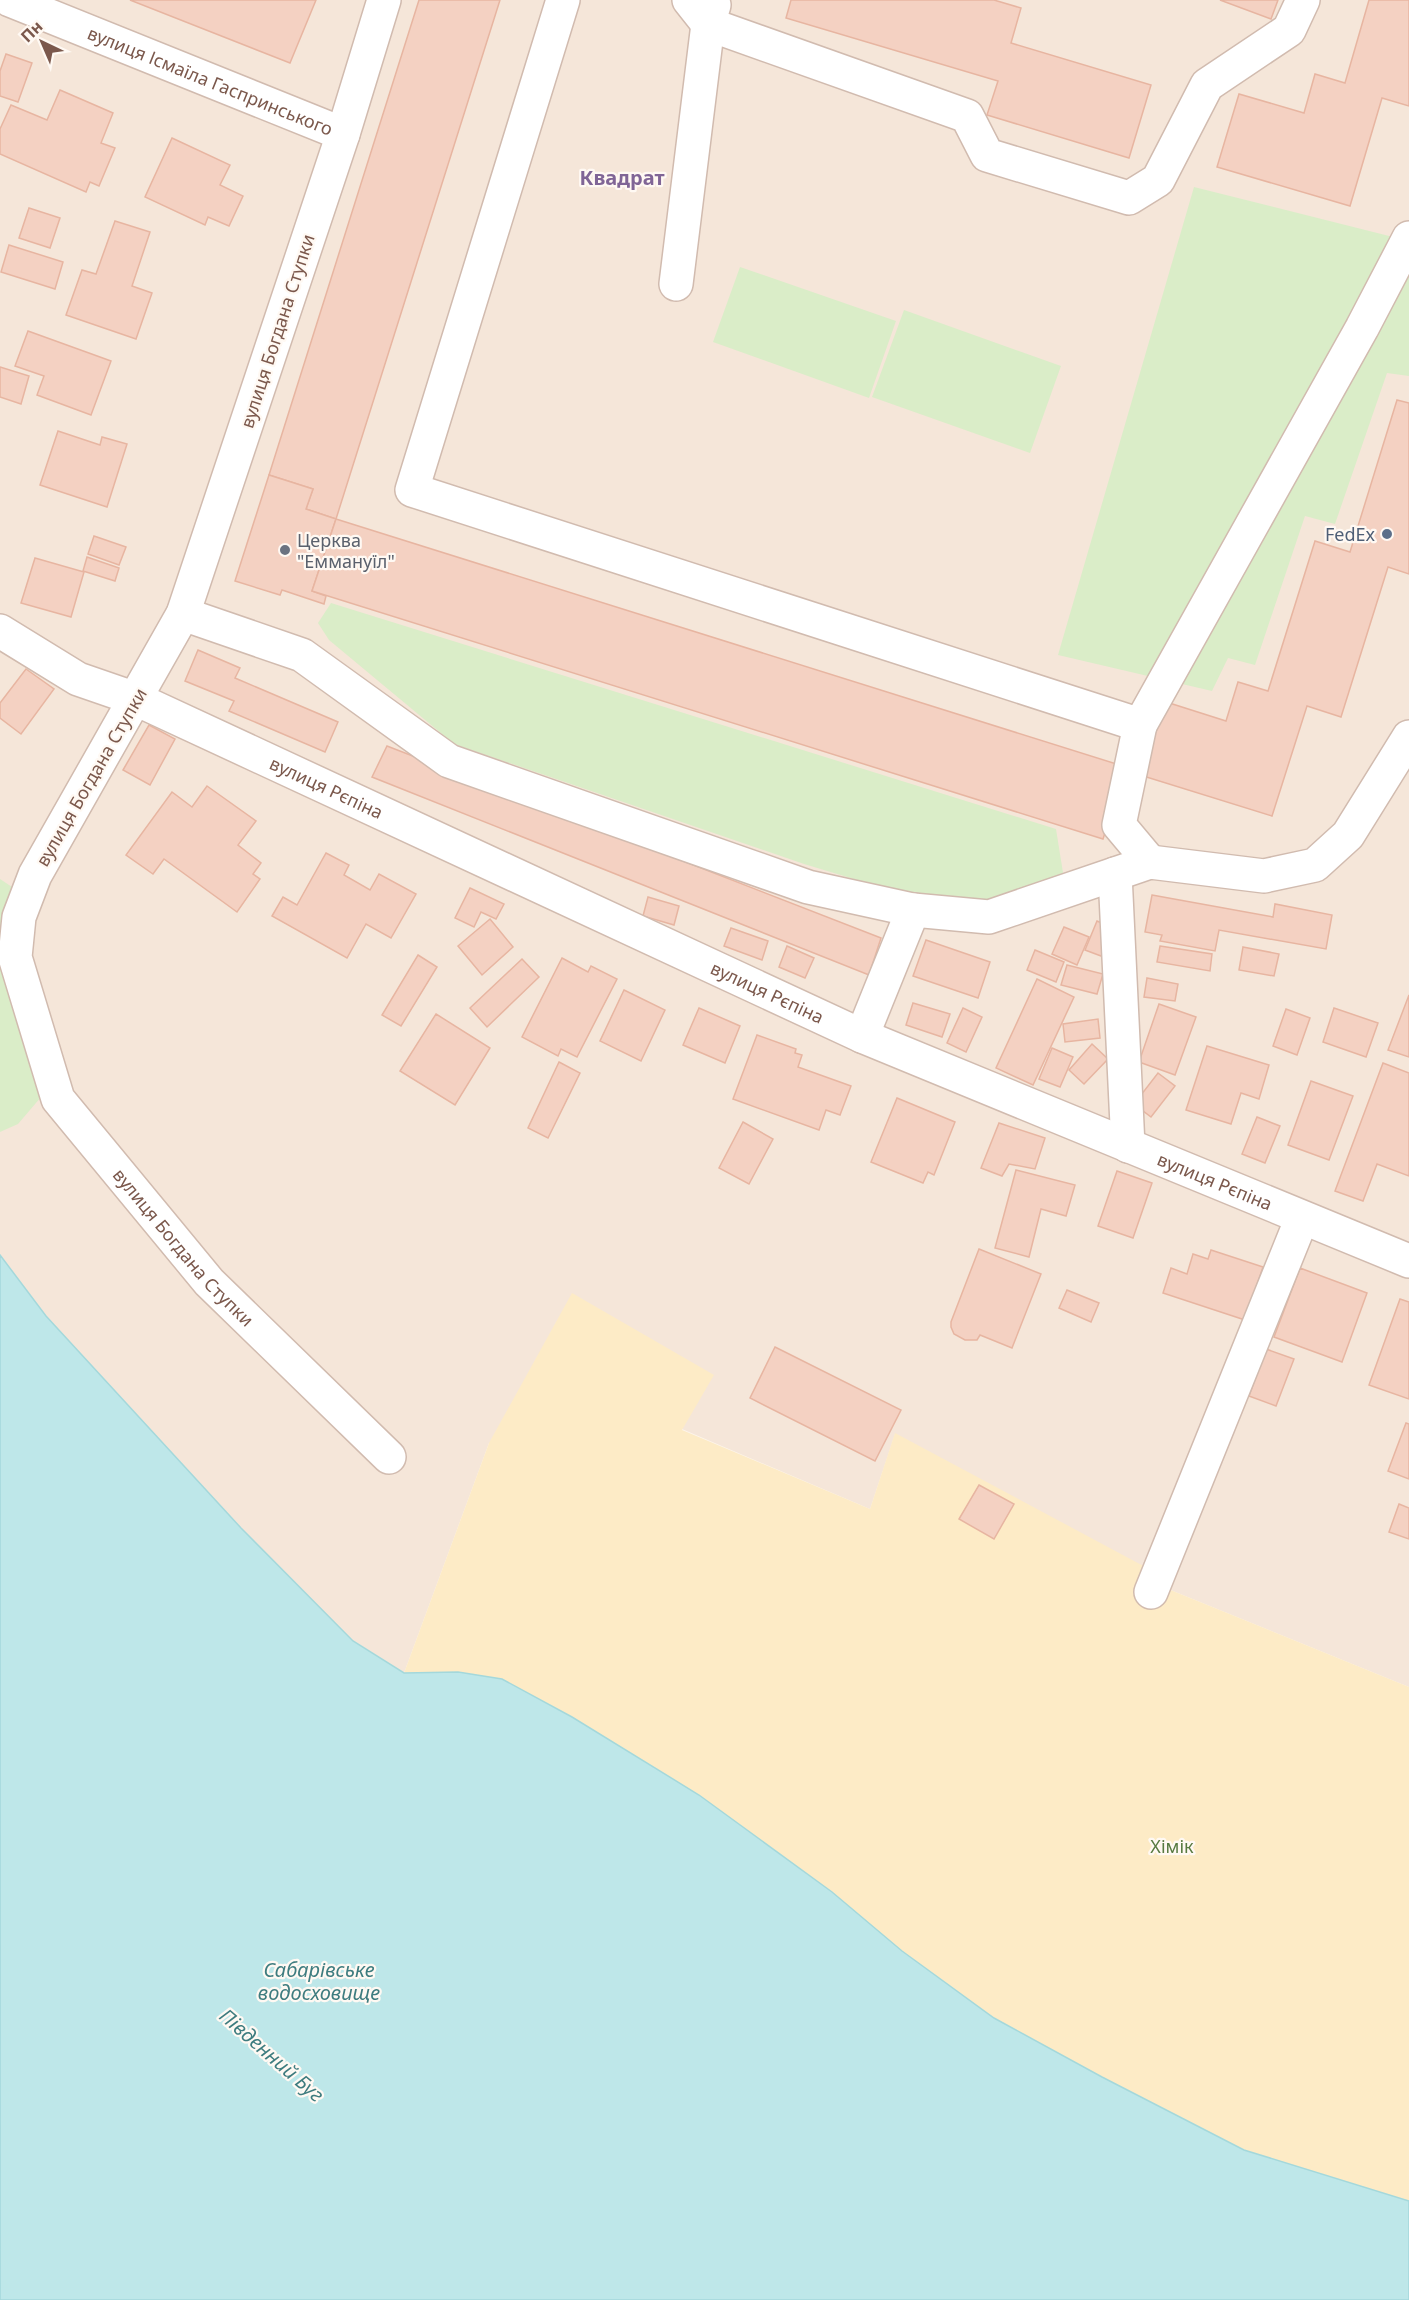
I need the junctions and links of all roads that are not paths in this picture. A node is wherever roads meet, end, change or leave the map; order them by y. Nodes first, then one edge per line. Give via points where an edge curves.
1 (10, 0) edge
2 (384, 0) edge
3 (563, 0) edge
4 (1303, 0) edge
5 (704, 8) edge
6 (343, 134) junction
7 (1409, 238) edge
8 (676, 284) dead end
9 (183, 614) junction
10 (0, 631) edge
11 (136, 699) junction
12 (1140, 725) junction
13 (1409, 737) edge
14 (1150, 862) junction
15 (1115, 873) junction
16 (913, 910) junction
17 (862, 1036) junction
18 (1128, 1146) junction
19 (1302, 1218) junction
20 (1409, 1261) edge
21 (388, 1457) dead end
22 (1151, 1592) dead end

1 - 6 street, вулиця Ісмаїла Гаспринського
2 - 6 street, вулиця Богдана Ступки
3 - 12 street via 412,490
4 - 5 street via 1289,30 1207,85 1158,180 1129,198 987,154 967,116
5 - 8 street
6 - 9 street, вулиця Богдана Ступки
7 - 12 street
9 - 11 street, вулиця Богдана Ступки
9 - 16 street via 302,655 449,761 808,887
10 - 11 street, вулиця Рєпіна via 78,679
11 - 17 street, вулиця Рєпіна
11 - 21 street, вулиця Богдана Ступки via 35,875 19,917 15,957 58,1099 209,1282
12 - 14 street via 1119,825
13 - 14 street via 1348,835 1315,865 1264,876
14 - 15 street
15 - 16 street via 988,916
15 - 18 street
16 - 17 street
17 - 18 street, вулиця Рєпіна
18 - 19 street, вулиця Рєпіна
19 - 20 street, вулиця Рєпіна
19 - 22 street

